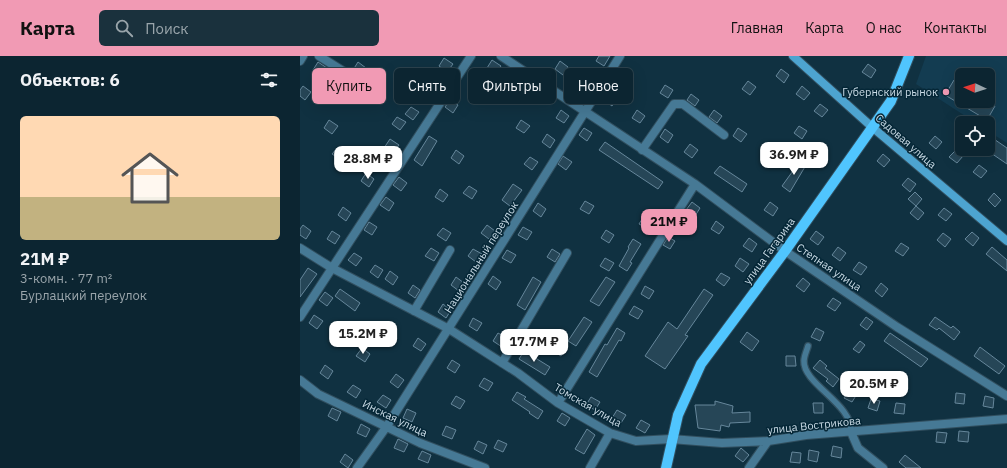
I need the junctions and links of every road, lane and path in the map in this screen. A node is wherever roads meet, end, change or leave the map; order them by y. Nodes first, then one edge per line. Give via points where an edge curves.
1 (303, 56) edge
2 (319, 56) edge
3 (471, 56) edge
4 (501, 56) edge
5 (620, 56) edge
6 (793, 56) edge
7 (909, 56) edge
8 (300, 61) edge
9 (338, 68) edge
10 (584, 111) junction
11 (872, 127) junction
12 (724, 135) dead end
13 (642, 150) junction
14 (695, 184) junction
15 (1007, 241) edge
16 (300, 248) edge
17 (450, 250) dead end
18 (785, 251) junction
19 (567, 253) dead end
20 (332, 268) junction
21 (414, 311) junction
22 (300, 318) edge
23 (449, 329) junction
24 (808, 346) dead end
25 (502, 363) junction
26 (300, 380) edge
27 (1007, 396) edge
28 (558, 402) junction
29 (1007, 419) edge
30 (387, 426) junction
31 (851, 432) junction
32 (610, 433) junction
33 (671, 440) junction
34 (768, 441) junction
35 (466, 464) edge
36 (357, 468) edge
37 (485, 468) edge
38 (590, 468) edge
39 (666, 468) edge
40 (749, 468) edge
41 (882, 468) edge

1 - 8 street
2 - 9 street
3 - 20 street
4 - 10 street, Степная улица
5 - 10 street, Национальный переулок
6 - 11 street, Садовая улица
7 - 11 main road, улица Гагарина via 891,101
10 - 13 street, Степная улица
10 - 23 street, Национальный переулок
11 - 15 street, Садовая улица
11 - 18 main road, улица Гагарина
12 - 13 street via 679,103 674,104
13 - 14 street, Степная улица
14 - 18 street, Степная улица
14 - 28 street
16 - 20 street, Томская улица
17 - 21 street
18 - 27 street, Степная улица via 897,327
18 - 33 main road, улица Гагарина via 701,364 678,415
19 - 25 street
20 - 21 street, Томская улица
20 - 22 street
21 - 23 street, Томская улица
23 - 25 street, Томская улица
23 - 30 street, Национальный переулок
24 - 31 lane via 804,361 806,371 843,411 851,425
25 - 28 street, Томская улица
26 - 30 street, Инская улица via 318,394
28 - 32 street, Томская улица
29 - 31 street, улица Вострикова
30 - 35 street, Инская улица
30 - 36 street, Национальный переулок
31 - 34 street, улица Вострикова
31 - 41 street via 858,448
32 - 33 street, Томская улица via 636,441
32 - 38 street
33 - 34 street, улица Вострикова via 722,443
33 - 39 main road, улица Гагарина
34 - 40 street
35 - 37 street, Инская улица

